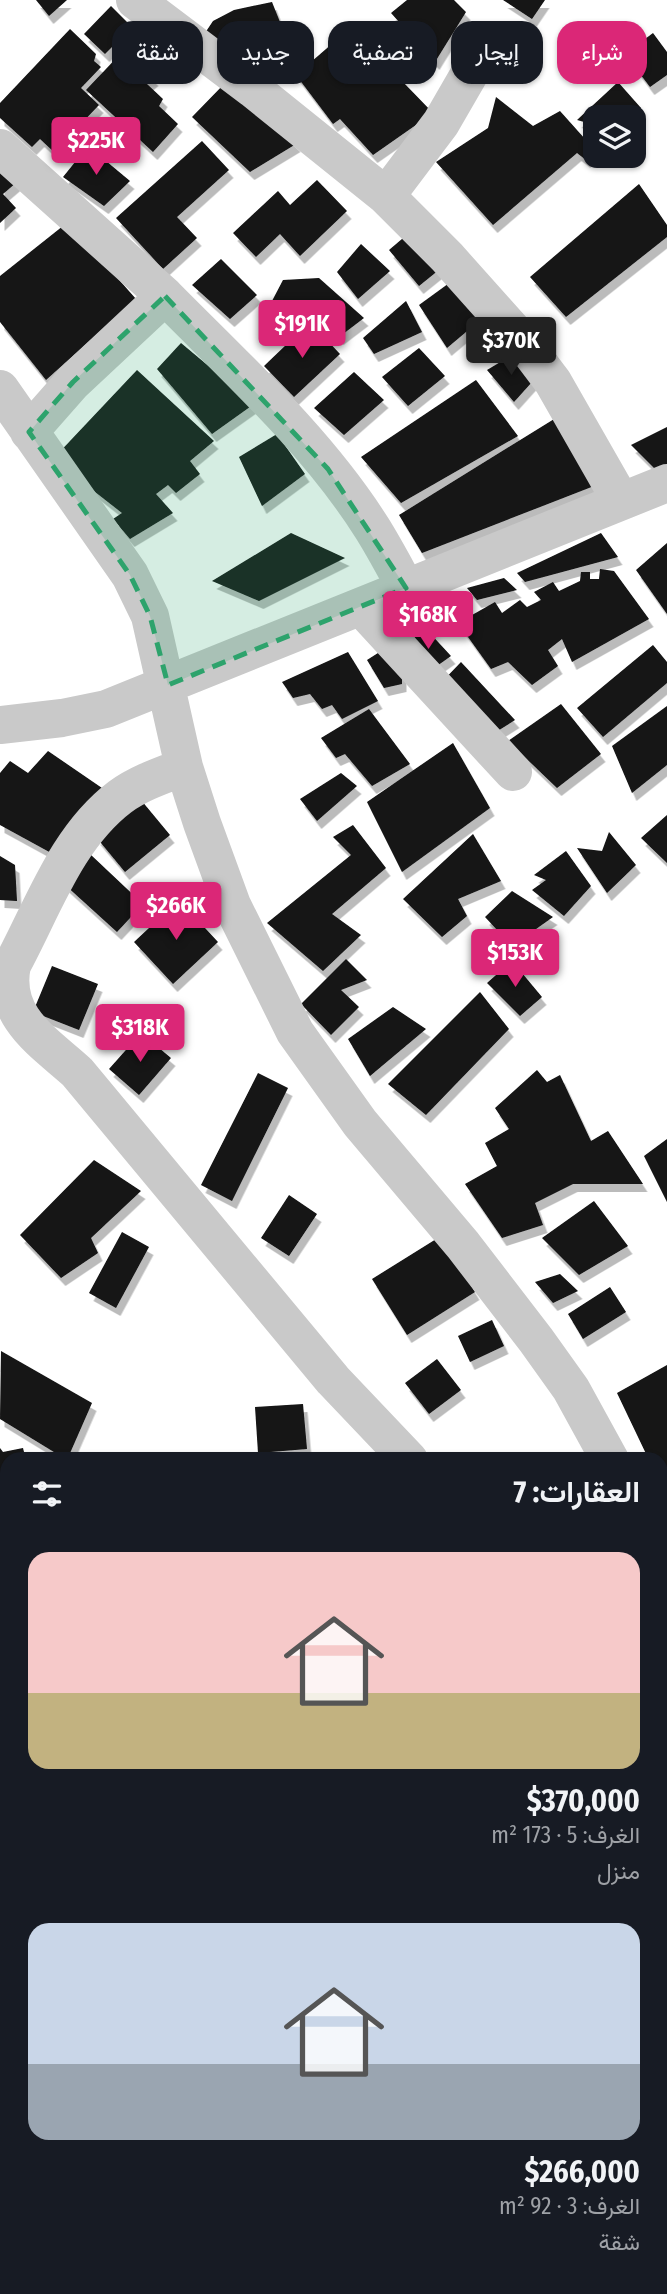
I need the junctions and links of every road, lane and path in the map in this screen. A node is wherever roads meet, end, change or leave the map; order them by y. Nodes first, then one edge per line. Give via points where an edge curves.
1 (135, 0) edge
2 (464, 84) edge
3 (0, 148) edge
4 (386, 196) junction
5 (165, 296) junction
6 (0, 389) edge
7 (29, 432) junction
8 (667, 483) edge
9 (621, 502) junction
10 (406, 588) junction
11 (361, 607) junction
12 (168, 685) junction
13 (0, 725) edge
14 (184, 767) junction
15 (513, 772) dead end
16 (401, 1452) edge
17 (599, 1452) edge

1 - 4 street
2 - 4 street via 441,123
3 - 5 street
4 - 9 street via 522,341 553,382
5 - 7 street via 74,382
5 - 10 street via 328,469 371,527
6 - 7 street
7 - 12 street via 130,575 150,615
8 - 9 street
9 - 10 street
10 - 11 street
11 - 12 street
11 - 15 street
12 - 13 street via 106,709
12 - 14 street
14 - 16 street via 120,797 79,839 12,965 11,999 19,1018 77,1072 333,1380
14 - 17 street via 232,905 295,1032 360,1123 536,1340 571,1389

